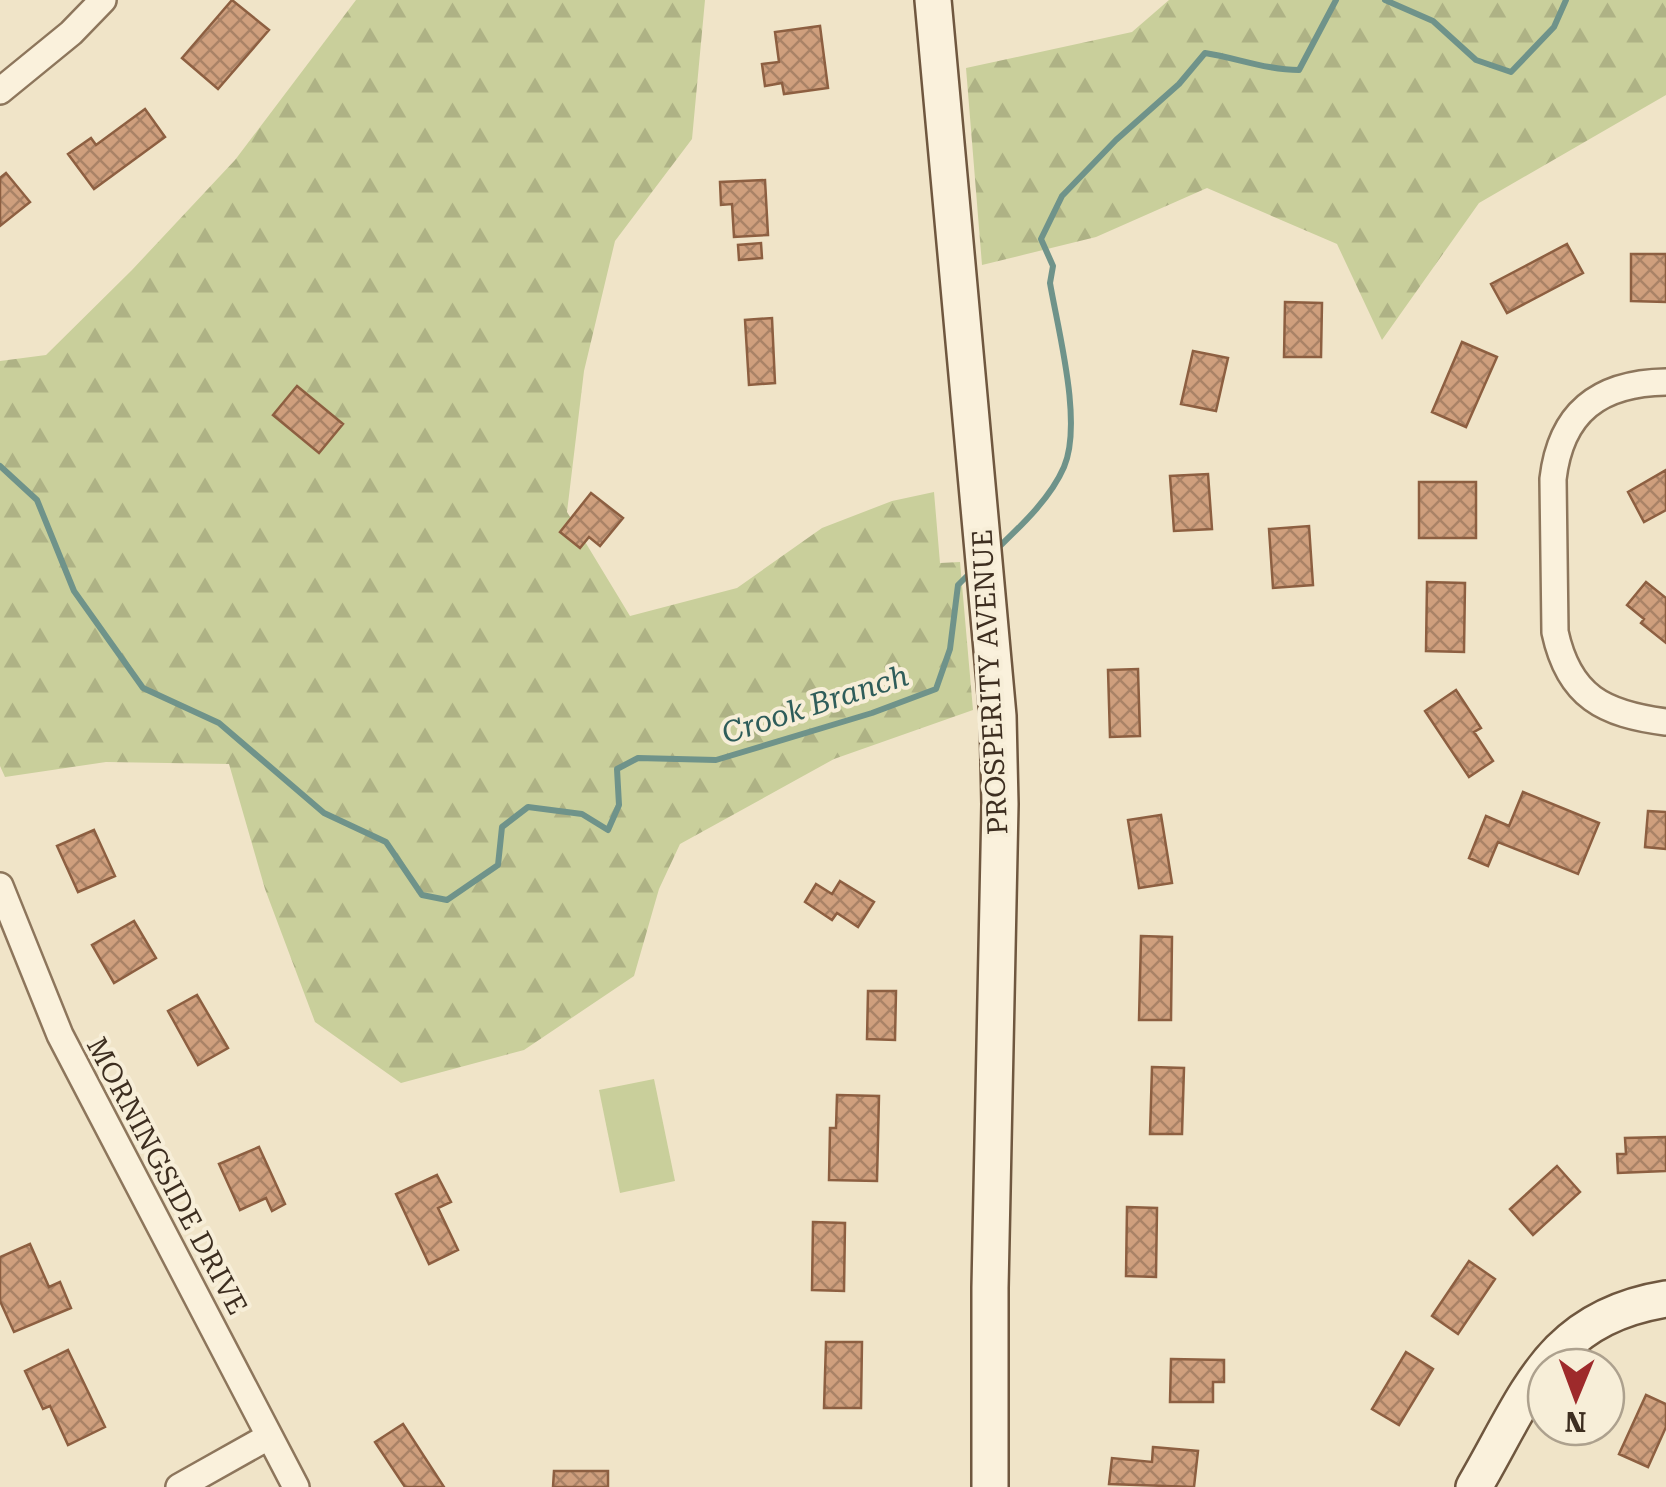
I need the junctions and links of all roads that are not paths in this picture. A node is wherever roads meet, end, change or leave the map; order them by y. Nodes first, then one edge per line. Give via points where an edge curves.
1 (103, 0) edge
2 (933, 0) edge
3 (0, 92) edge
4 (1666, 382) edge
5 (1666, 722) edge
6 (0, 886) edge
7 (1666, 1299) edge
8 (268, 1437) junction
9 (179, 1487) edge
10 (296, 1487) edge
11 (990, 1487) edge
12 (1474, 1487) edge

1 - 3 street
2 - 11 main road, PROSPERITY AVENUE via 998,716
4 - 5 street via 1614,389 1577,415 1556,455 1554,532 1555,632 1570,676 1606,709
6 - 8 street, MORNINGSIDE DRIVE via 60,1035
7 - 12 main road via 1609,1313 1564,1344
8 - 9 street
8 - 10 street, MORNINGSIDE DRIVE

